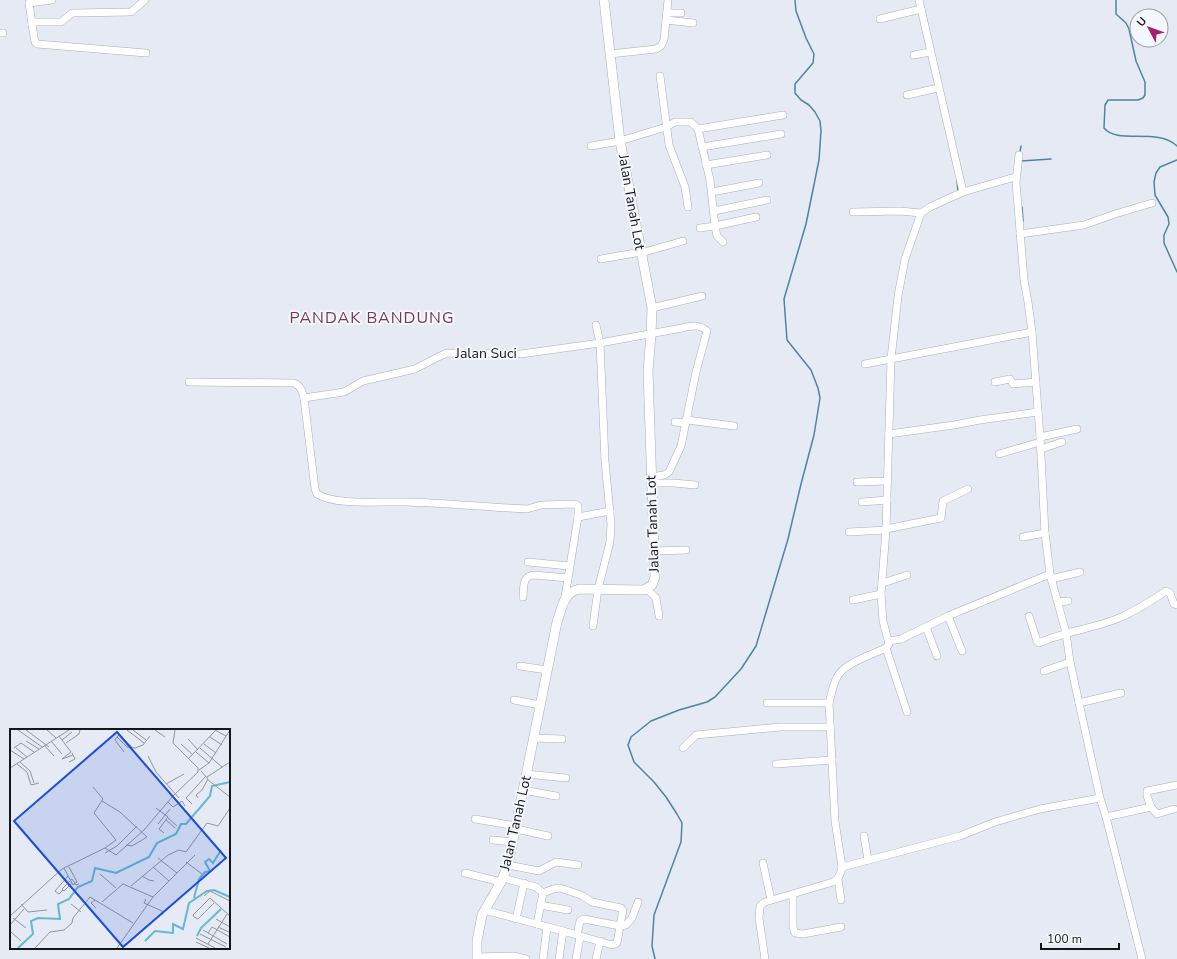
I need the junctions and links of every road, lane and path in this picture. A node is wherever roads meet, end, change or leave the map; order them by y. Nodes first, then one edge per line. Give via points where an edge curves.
1 (52, 0) edge
2 (144, 0) edge
3 (604, 0) edge
4 (668, 0) edge
5 (919, 0) edge
6 (921, 9) junction
7 (681, 13) dead end
8 (666, 16) junction
9 (880, 19) dead end
10 (693, 23) dead end
11 (32, 24) junction
12 (930, 52) junction
13 (146, 53) dead end
14 (610, 54) junction
15 (914, 55) dead end
16 (660, 76) dead end
17 (938, 88) junction
18 (907, 95) dead end
19 (784, 115) dead end
20 (666, 127) junction
21 (698, 129) junction
22 (780, 134) dead end
23 (620, 141) junction
24 (591, 146) dead end
25 (702, 147) junction
26 (767, 155) dead end
27 (1019, 155) dead end
28 (706, 165) junction
29 (1016, 179) junction
30 (759, 183) dead end
31 (712, 192) junction
32 (960, 194) junction
33 (767, 200) dead end
34 (1152, 203) dead end
35 (688, 207) dead end
36 (714, 211) junction
37 (853, 212) dead end
38 (921, 213) junction
39 (756, 217) dead end
40 (715, 226) junction
41 (700, 228) dead end
42 (1020, 234) junction
43 (683, 241) dead end
44 (722, 242) dead end
45 (641, 253) junction
46 (601, 258) dead end
47 (702, 296) dead end
48 (652, 308) junction
49 (596, 325) dead end
50 (1032, 332) junction
51 (651, 334) junction
52 (600, 343) junction
53 (894, 359) junction
54 (865, 364) dead end
55 (189, 382) dead end
56 (994, 382) dead end
57 (1036, 382) junction
58 (304, 398) junction
59 (1038, 412) junction
60 (675, 422) dead end
61 (686, 422) junction
62 (734, 426) dead end
63 (1077, 429) dead end
64 (890, 434) junction
65 (1062, 442) dead end
66 (1040, 443) junction
67 (999, 454) dead end
68 (651, 480) junction
69 (887, 481) junction
70 (857, 482) dead end
71 (695, 485) dead end
72 (968, 489) dead end
73 (887, 500) junction
74 (862, 502) dead end
75 (610, 511) junction
76 (578, 517) junction
77 (886, 530) junction
78 (849, 532) dead end
79 (1045, 533) junction
80 (1023, 537) dead end
81 (686, 550) dead end
82 (654, 551) junction
83 (528, 562) dead end
84 (570, 566) junction
85 (1080, 572) dead end
86 (907, 575) dead end
87 (1051, 576) junction
88 (568, 578) junction
89 (883, 583) junction
90 (598, 589) junction
91 (647, 589) junction
92 (882, 594) junction
93 (523, 597) dead end
94 (565, 597) junction
95 (853, 600) dead end
96 (1068, 601) dead end
97 (1058, 602) junction
98 (1177, 605) edge
99 (659, 616) dead end
100 (948, 616) junction
101 (1029, 616) dead end
102 (592, 626) dead end
103 (926, 627) junction
104 (1066, 633) junction
105 (888, 644) junction
106 (962, 651) dead end
107 (937, 656) dead end
108 (1070, 662) junction
109 (520, 666) dead end
110 (547, 670) junction
111 (1044, 671) dead end
112 (1121, 693) dead end
113 (514, 700) dead end
114 (1079, 702) junction
115 (766, 703) dead end
116 (830, 703) junction
117 (540, 705) junction
118 (907, 712) dead end
119 (830, 726) junction
120 (533, 738) junction
121 (562, 739) dead end
122 (683, 748) dead end
123 (832, 760) junction
124 (776, 764) dead end
125 (526, 774) junction
126 (566, 778) dead end
127 (1177, 785) edge
128 (523, 790) junction
129 (556, 796) dead end
130 (1100, 798) junction
131 (1151, 807) junction
132 (1174, 809) dead end
133 (1106, 817) junction
134 (475, 820) dead end
135 (516, 827) junction
136 (548, 836) dead end
137 (864, 836) dead end
138 (493, 840) dead end
139 (513, 842) junction
140 (868, 860) junction
141 (763, 863) dead end
142 (508, 865) junction
143 (578, 865) dead end
144 (842, 868) junction
145 (465, 873) dead end
146 (838, 879) junction
147 (502, 880) junction
148 (524, 884) junction
149 (543, 894) junction
150 (793, 894) junction
151 (771, 900) junction
152 (841, 900) dead end
153 (638, 902) dead end
154 (540, 905) junction
155 (484, 910) junction
156 (568, 910) dead end
157 (516, 919) junction
158 (537, 924) junction
159 (620, 926) junction
160 (547, 927) junction
161 (841, 927) dead end
162 (563, 931) junction
163 (579, 936) junction
164 (600, 941) junction
165 (477, 958) edge
166 (526, 959) edge
167 (543, 959) edge
168 (559, 959) edge
169 (576, 959) edge
170 (596, 959) edge
171 (765, 959) edge
172 (1142, 959) edge

1 - 11 street via 28,3
2 - 11 street via 130,12 72,13 61,22
3 - 14 main road, Jalan Tanah Lot
4 - 8 street
5 - 6 street
6 - 9 street
6 - 12 street
7 - 8 street
8 - 10 street
8 - 14 street via 664,40 659,48
11 - 13 street via 37,44
12 - 15 street
12 - 17 street
14 - 23 main road, Jalan Tanah Lot
16 - 20 street
17 - 18 street
17 - 32 street
19 - 21 street
20 - 21 street via 675,122 689,121
20 - 23 street
20 - 35 street
21 - 25 street
22 - 25 street
23 - 24 street
23 - 45 main road, Jalan Tanah Lot
25 - 28 street
26 - 28 street
27 - 29 street
28 - 31 street
29 - 32 street
29 - 42 street
30 - 31 street
31 - 36 street
32 - 38 street via 930,206
33 - 36 street
34 - 42 street via 1084,225
36 - 40 street
37 - 38 street
38 - 53 street via 905,259 898,296
39 - 40 street
40 - 41 street
40 - 44 street via 717,236
42 - 50 street
43 - 45 street
45 - 46 street
45 - 48 main road, Jalan Tanah Lot
47 - 48 street
48 - 51 main road, Jalan Tanah Lot
49 - 52 street
50 - 53 street
50 - 57 street
51 - 52 street, Jalan Suci
51 - 61 street, Jalan Suci via 696,326 707,331
51 - 68 main road, Jalan Tanah Lot via 648,371
52 - 58 street, Jalan Suci via 520,354 447,353 416,369 363,381 344,392
52 - 75 street via 605,461
53 - 54 street
53 - 64 street
55 - 58 street via 294,383 301,388
56 - 57 street via 1010,379 1013,384
57 - 59 street
58 - 76 street via 315,489 320,496 339,501 405,502 527,510 541,506 575,504 578,506
59 - 64 street
59 - 66 street
60 - 61 street
61 - 62 street
61 - 68 street via 681,446 669,472
63 - 66 street
64 - 69 street
65 - 66 street
66 - 67 street
66 - 79 street
68 - 71 street
68 - 82 main road, Jalan Tanah Lot
69 - 70 street
69 - 73 street
72 - 77 street via 942,501 941,518
73 - 74 street
73 - 77 street
75 - 76 street
75 - 90 street via 610,542
76 - 84 street
77 - 78 street
77 - 89 street
79 - 80 street
79 - 87 street
81 - 82 street
82 - 91 main road, Jalan Tanah Lot via 654,580
83 - 84 street
84 - 88 street
85 - 87 street
86 - 89 street
87 - 97 street
87 - 100 street
88 - 93 street via 528,576 525,579
88 - 94 street
89 - 92 street
90 - 91 main road, Jalan Tanah Lot
90 - 94 main road, Jalan Tanah Lot via 579,589
90 - 102 street
91 - 99 street via 656,598
92 - 95 street
92 - 105 street via 882,621
94 - 110 main road, Jalan Tanah Lot
96 - 97 street
97 - 104 street
98 - 104 street via 1166,591 1114,620
100 - 103 street
100 - 106 street
101 - 104 street via 1037,642
103 - 105 street
103 - 107 street
104 - 108 street
105 - 116 street via 840,673
105 - 118 street
108 - 111 street
108 - 114 street
109 - 110 street
110 - 117 main road, Jalan Tanah Lot
112 - 114 street
113 - 117 street
114 - 130 street
115 - 116 street
116 - 119 street
117 - 120 main road, Jalan Tanah Lot
119 - 122 street via 780,727 696,735
119 - 123 street
120 - 121 street
120 - 125 main road, Jalan Tanah Lot
123 - 124 street
123 - 144 street via 835,821
125 - 126 street
125 - 128 main road, Jalan Tanah Lot
127 - 131 street via 1147,791
128 - 129 street
128 - 135 main road, Jalan Tanah Lot
130 - 133 street
130 - 140 street via 995,822 960,836
131 - 132 street via 1157,814
131 - 133 street
133 - 172 street
134 - 135 street
135 - 136 street
135 - 139 main road, Jalan Tanah Lot
137 - 140 street
138 - 139 street
139 - 142 main road, Jalan Tanah Lot
140 - 144 street
141 - 151 street
142 - 143 street via 539,871 556,862
142 - 147 main road, Jalan Tanah Lot
144 - 146 street
145 - 147 street
146 - 150 street
146 - 152 street
147 - 148 street
147 - 155 main road, Jalan Tanah Lot
148 - 149 street via 536,887
148 - 157 street
149 - 154 street
149 - 159 street via 560,888 581,895 592,902 621,908 623,911
150 - 151 street
150 - 161 street via 795,933 803,934
151 - 171 street via 763,904 759,910
153 - 159 street via 629,922
154 - 156 street
154 - 158 street
155 - 157 street
155 - 165 main road, Jalan Tanah Lot via 478,930
157 - 158 street
158 - 160 street
159 - 163 street via 582,919
159 - 164 street via 617,943 614,945
160 - 162 street
160 - 167 street
162 - 163 street
162 - 168 street
163 - 164 street
163 - 169 street
164 - 170 street
165 - 166 street via 513,956

